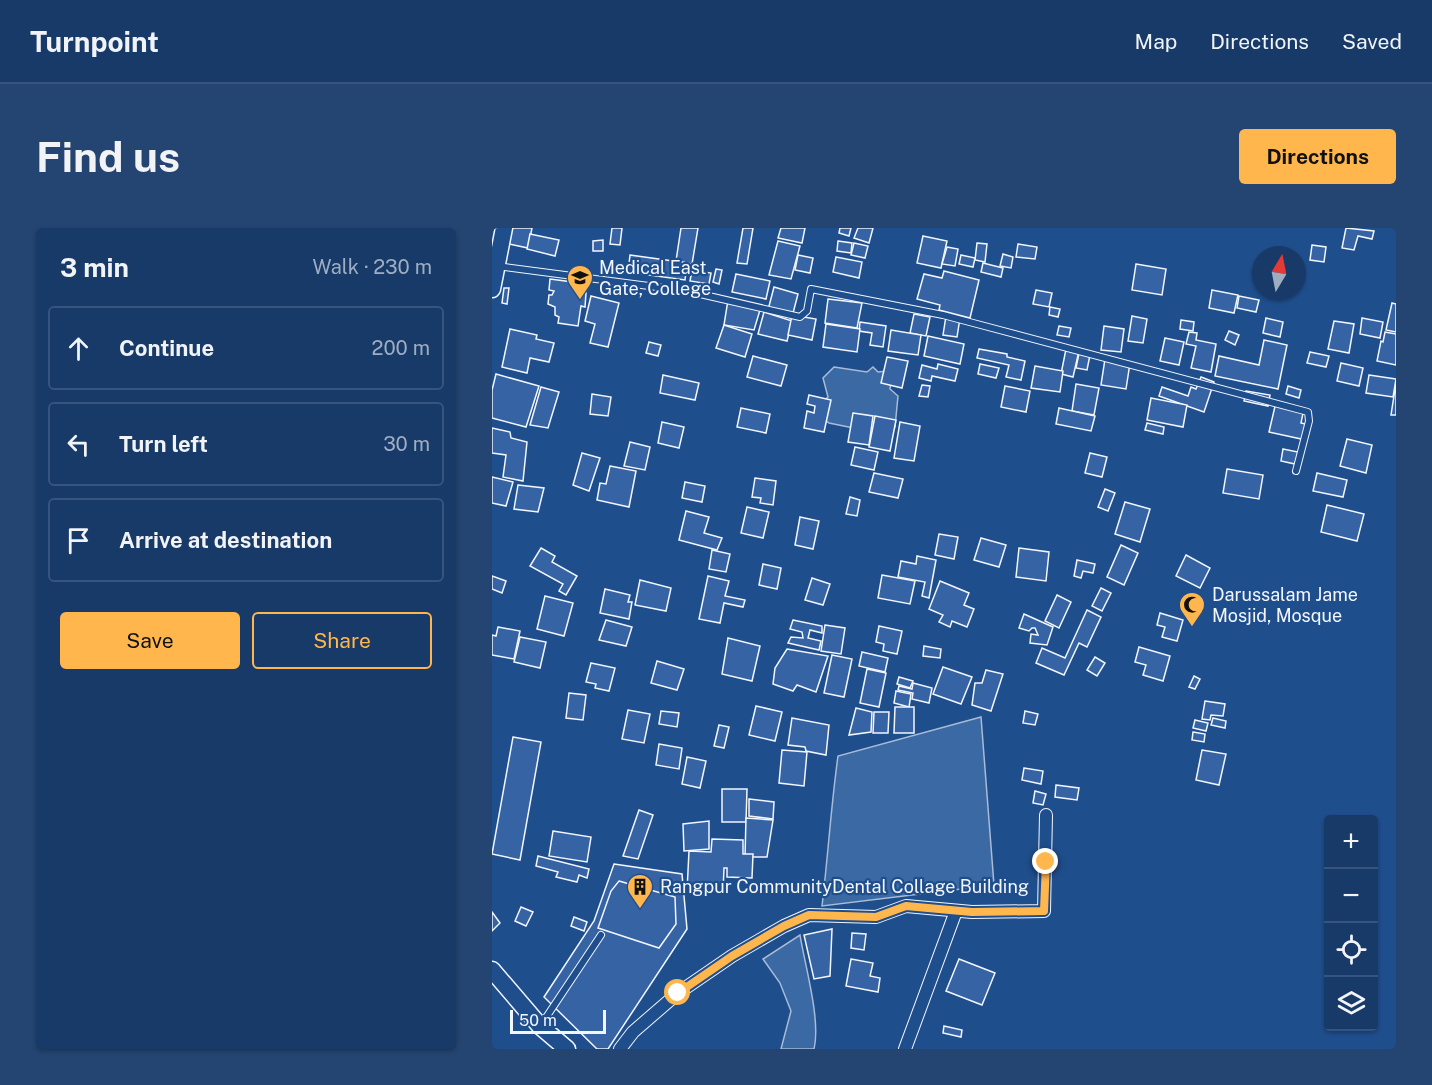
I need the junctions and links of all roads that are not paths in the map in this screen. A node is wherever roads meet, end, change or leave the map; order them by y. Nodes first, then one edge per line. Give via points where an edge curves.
1 (504, 228) edge
2 (494, 266) edge
3 (492, 289) edge
4 (1296, 471) dead end
5 (1046, 815) dead end
6 (956, 911) junction
7 (601, 935) dead end
8 (492, 970) edge
9 (540, 1026) junction
10 (567, 1049) edge
11 (620, 1049) edge
12 (905, 1049) edge

1 - 2 main road
2 - 3 main road
2 - 4 lane via 687,291 800,317 807,311 811,289 943,315 1308,412
5 - 6 street via 1044,911
6 - 11 street via 906,906 876,917 809,915 732,956 678,993 633,1032
6 - 12 street
7 - 9 lane
8 - 9 main road
9 - 10 main road

